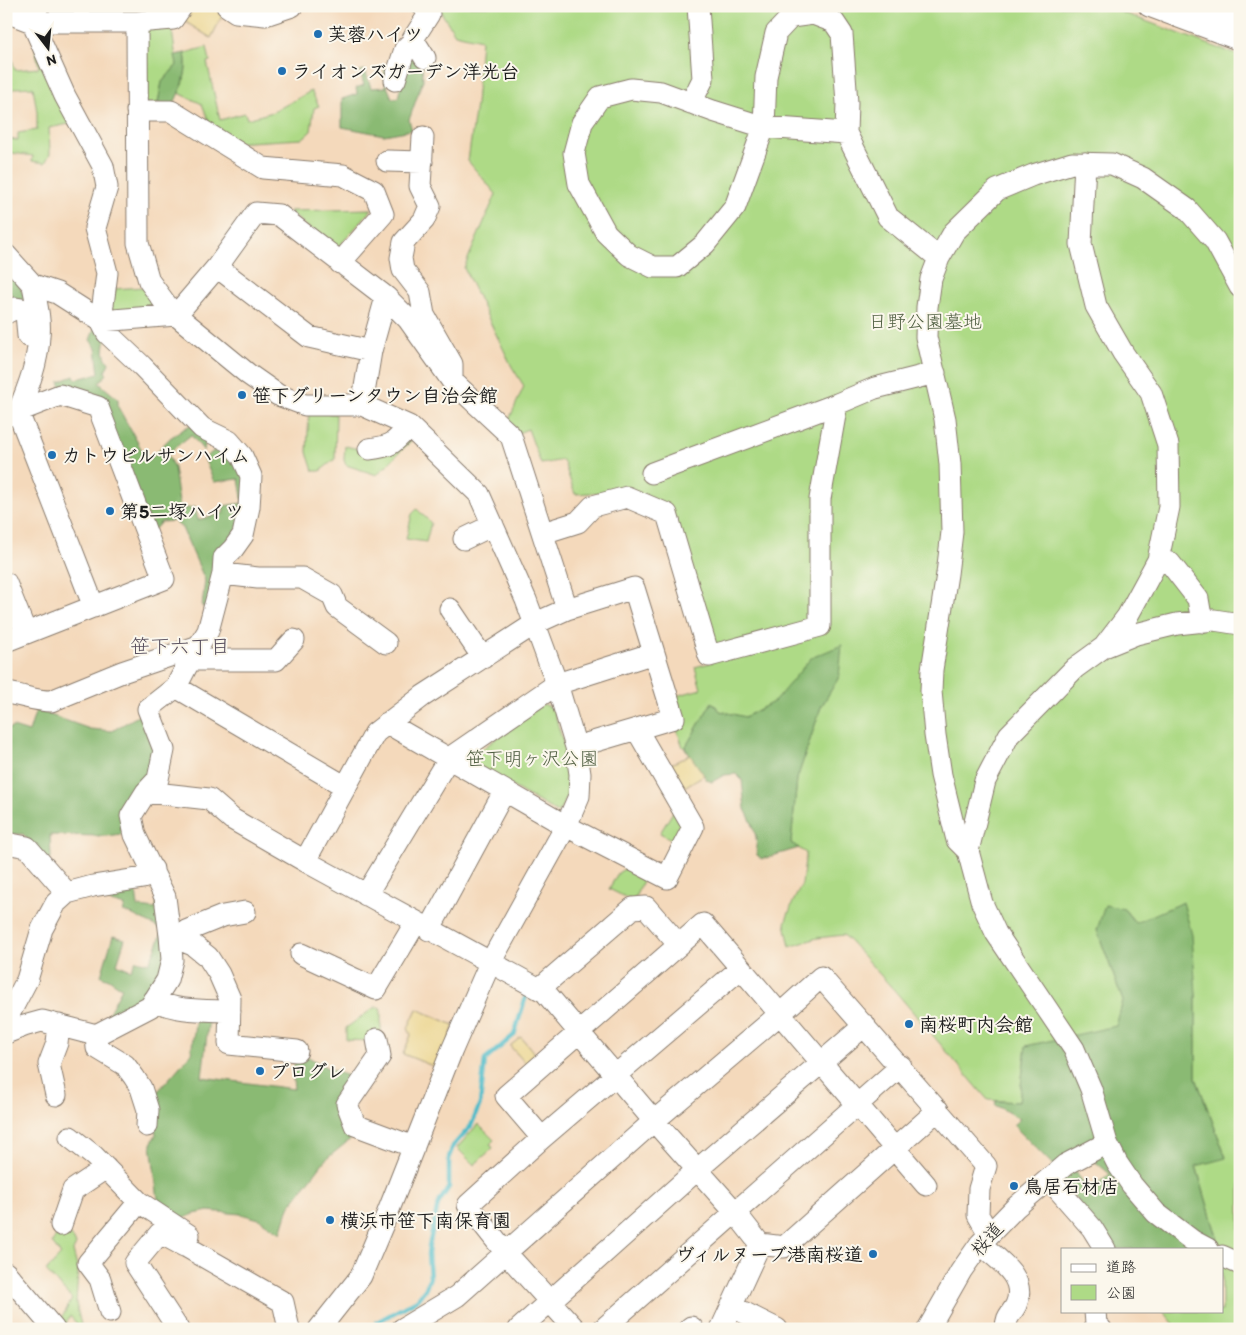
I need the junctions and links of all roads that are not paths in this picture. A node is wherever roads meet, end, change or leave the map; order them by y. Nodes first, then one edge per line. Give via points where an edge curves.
1 (182, 6) edge
2 (227, 6) edge
3 (292, 6) edge
4 (424, 6) edge
5 (698, 6) edge
6 (1149, 6) edge
7 (1196, 6) edge
8 (6, 12) edge
9 (35, 14) edge
10 (137, 22) junction
11 (1240, 23) edge
12 (1240, 40) edge
13 (395, 80) dead end
14 (691, 103) junction
15 (136, 111) junction
16 (764, 127) junction
17 (846, 133) junction
18 (423, 136) dead end
19 (387, 161) dead end
20 (422, 162) junction
21 (1085, 163) junction
22 (6, 255) edge
23 (939, 258) junction
24 (340, 263) junction
25 (216, 267) junction
26 (33, 286) junction
27 (1240, 286) edge
28 (386, 298) junction
29 (6, 313) edge
30 (176, 315) junction
31 (101, 321) junction
32 (371, 351) junction
33 (33, 368) junction
34 (934, 373) junction
35 (452, 381) junction
36 (837, 404) junction
37 (362, 405) junction
38 (12, 414) edge
39 (409, 426) junction
40 (369, 449) dead end
41 (652, 473) dead end
42 (493, 525) junction
43 (543, 533) junction
44 (464, 539) dead end
45 (1158, 560) junction
46 (223, 574) junction
47 (6, 583) edge
48 (94, 607) junction
49 (450, 609) dead end
50 (566, 609) junction
51 (1202, 622) junction
52 (536, 623) junction
53 (1240, 624) edge
54 (26, 633) junction
55 (294, 640) dead end
56 (6, 641) edge
57 (386, 643) dead end
58 (1104, 647) junction
59 (194, 653) junction
60 (654, 653) junction
61 (483, 658) junction
62 (557, 684) junction
63 (176, 687) junction
64 (6, 693) edge
65 (387, 723) junction
66 (637, 730) junction
67 (576, 747) junction
68 (448, 759) junction
69 (346, 787) junction
70 (146, 792) junction
71 (504, 792) junction
72 (566, 826) junction
73 (11, 840) edge
74 (968, 851) junction
75 (305, 861) junction
76 (153, 870) junction
77 (67, 893) junction
78 (366, 895) junction
79 (245, 912) dead end
80 (422, 926) junction
81 (176, 938) junction
82 (679, 945) junction
83 (301, 954) dead end
84 (490, 963) junction
85 (740, 969) junction
86 (539, 989) junction
87 (154, 1000) junction
88 (230, 1011) junction
89 (780, 1014) junction
90 (6, 1020) edge
91 (59, 1025) junction
92 (865, 1025) junction
93 (578, 1032) junction
94 (6, 1033) edge
95 (96, 1035) junction
96 (377, 1039) dead end
97 (297, 1051) dead end
98 (821, 1062) junction
99 (901, 1066) junction
100 (615, 1076) junction
101 (48, 1083) dead end
102 (857, 1104) junction
103 (938, 1110) junction
104 (654, 1121) junction
105 (147, 1126) dead end
106 (70, 1137) dead end
107 (542, 1138) junction
108 (1107, 1143) junction
109 (414, 1147) junction
110 (894, 1148) junction
111 (100, 1162) junction
112 (698, 1170) junction
113 (1049, 1179) junction
114 (926, 1185) dead end
115 (139, 1202) junction
116 (735, 1212) junction
117 (61, 1226) dead end
118 (985, 1239) junction
119 (760, 1244) junction
120 (184, 1246) junction
121 (1104, 1248) edge
122 (1206, 1248) edge
123 (506, 1253) junction
124 (1224, 1257) edge
125 (1240, 1264) edge
126 (6, 1272) edge
127 (551, 1301) junction
128 (733, 1307) junction
129 (110, 1312) dead end
130 (1095, 1312) edge
131 (54, 1329) edge
132 (178, 1329) edge
133 (289, 1329) edge
134 (319, 1329) edge
135 (402, 1329) edge
136 (519, 1329) edge
137 (574, 1329) edge
138 (602, 1329) edge
139 (689, 1329) edge
140 (693, 1329) edge
141 (721, 1329) edge
142 (777, 1329) edge
143 (928, 1329) edge
144 (1006, 1329) edge
145 (1101, 1329) edge

1 - 10 street via 173,19
2 - 3 street via 236,12 265,15
4 - 13 street via 429,14 413,39 419,50 405,48
5 - 14 street via 703,79
6 - 12 street
7 - 11 street
8 - 9 street
9 - 10 street
9 - 31 street via 65,96 103,166 107,187 95,228 107,272
10 - 15 street
14 - 16 street
14 - 16 street via 660,92 631,89 600,97 582,123 574,153 580,184 606,234 629,255 652,267 677,267 715,232 735,207
15 - 24 street via 171,111 263,168 343,175 374,191 383,214
15 - 30 street via 138,243 149,281
16 - 17 street
16 - 17 street via 766,77 776,33 791,17 813,14 834,22 842,34
17 - 23 street via 888,218
18 - 20 street
19 - 20 street
20 - 35 street via 420,186 430,206 424,220 404,242 401,258 403,270 420,292 424,315 452,364
21 - 23 street via 1072,163 997,190 954,232
21 - 27 street via 1112,164 1143,178 1187,209 1215,241
21 - 45 street via 1081,244 1096,306 1151,393 1168,445 1169,507
22 - 26 street
23 - 34 street via 931,279 927,307 926,337
24 - 25 street via 279,215 256,213
24 - 28 street
25 - 30 street
25 - 32 street via 309,337
26 - 31 street via 57,293
26 - 33 street via 40,336
28 - 32 street
28 - 35 street via 408,319
29 - 33 street via 22,308 26,313 28,336 24,355
30 - 31 street
30 - 37 street via 278,395 305,405
31 - 46 street via 106,333 202,428 229,441 242,456 251,476 248,507 243,535 224,558
32 - 37 street
33 - 38 street
34 - 36 street via 875,388
34 - 74 street via 945,419 952,532 932,670 932,704 940,775 957,840
35 - 43 street via 511,436
36 - 41 street
36 - 43 street via 820,499 820,626 710,656 667,514 627,497 593,506 578,522
37 - 39 street
38 - 48 street
38 - 48 street via 60,395 98,407 102,416 164,579
39 - 40 street via 393,444
39 - 42 street via 479,494
42 - 44 street
42 - 52 street
43 - 50 street
45 - 51 street via 1170,563 1198,599
45 - 58 street via 1127,617
46 - 57 street via 302,578 332,595 337,607
46 - 59 street via 208,631
47 - 54 street
48 - 54 street
49 - 61 street
50 - 52 street
50 - 60 street via 634,588
51 - 53 street via 1214,620
51 - 58 street via 1177,624 1136,634
52 - 61 street
52 - 62 street
54 - 56 street
55 - 59 street via 276,660
58 - 74 street via 1075,668 1009,735 985,781
59 - 63 street
59 - 64 street via 122,672 51,701
60 - 62 street
60 - 66 street via 674,718
61 - 65 street
62 - 67 street
62 - 68 street
63 - 69 street
63 - 70 street via 148,709 164,750 158,779
65 - 68 street
65 - 69 street via 376,733
66 - 67 street
66 - 72 street via 693,827 667,878
67 - 72 street via 579,796
68 - 71 street
68 - 78 street
69 - 75 street
70 - 75 street via 209,799 232,819
70 - 76 street via 131,816 135,835
71 - 72 street
71 - 80 street
72 - 84 street
73 - 77 street via 27,847
74 - 108 street via 982,903 996,933 1074,1049 1091,1089
75 - 78 street
76 - 77 street via 143,878
76 - 81 street via 165,897
77 - 90 street via 56,903 42,928 27,980
78 - 80 street
79 - 81 street via 224,916
80 - 83 street via 376,989
80 - 84 street
81 - 87 street via 167,980
81 - 88 street via 193,944 208,956 230,999
82 - 85 street via 703,924
82 - 86 street via 646,907 633,908
82 - 93 street
84 - 86 street
84 - 109 street
85 - 89 street
85 - 100 street
86 - 93 street
87 - 88 street via 163,1005
87 - 95 street via 150,1007
88 - 97 street via 229,1044
89 - 92 street via 822,977
89 - 98 street
89 - 104 street
91 - 94 street via 42,1022
91 - 95 street
91 - 101 street via 49,1064
92 - 98 street
92 - 99 street
93 - 100 street
93 - 107 street via 506,1096
95 - 105 street via 97,1048 125,1066 141,1088 148,1110
96 - 109 street via 380,1056 347,1104 355,1125
98 - 102 street
98 - 112 street
99 - 102 street
99 - 103 street
100 - 104 street
100 - 107 street
102 - 110 street
102 - 116 street
103 - 110 street
103 - 118 street via 986,1166 979,1190 978,1215
104 - 112 street
104 - 123 street
106 - 111 street
107 - 123 street via 468,1206
108 - 113 street, 桜道 via 1065,1165
108 - 122 street via 1132,1185 1156,1213
109 - 134 street via 362,1276
110 - 114 street
110 - 119 street via 784,1246
111 - 115 street
111 - 117 street via 73,1190
112 - 116 street
112 - 127 street
113 - 118 street, 桜道
113 - 121 street via 1092,1228
115 - 120 street via 189,1235
115 - 129 street via 88,1263 100,1279
116 - 119 street
116 - 138 street
118 - 143 street, 桜道 via 961,1271
118 - 144 street via 1014,1274 1020,1289 1016,1304 1006,1320
119 - 128 street
120 - 132 street via 160,1233 135,1263
120 - 133 street via 282,1302
123 - 127 street
123 - 135 street via 457,1296
124 - 125 street
126 - 131 street
127 - 136 street
127 - 137 street
128 - 141 street
128 - 142 street
130 - 145 street via 1096,1324
139 - 140 street

